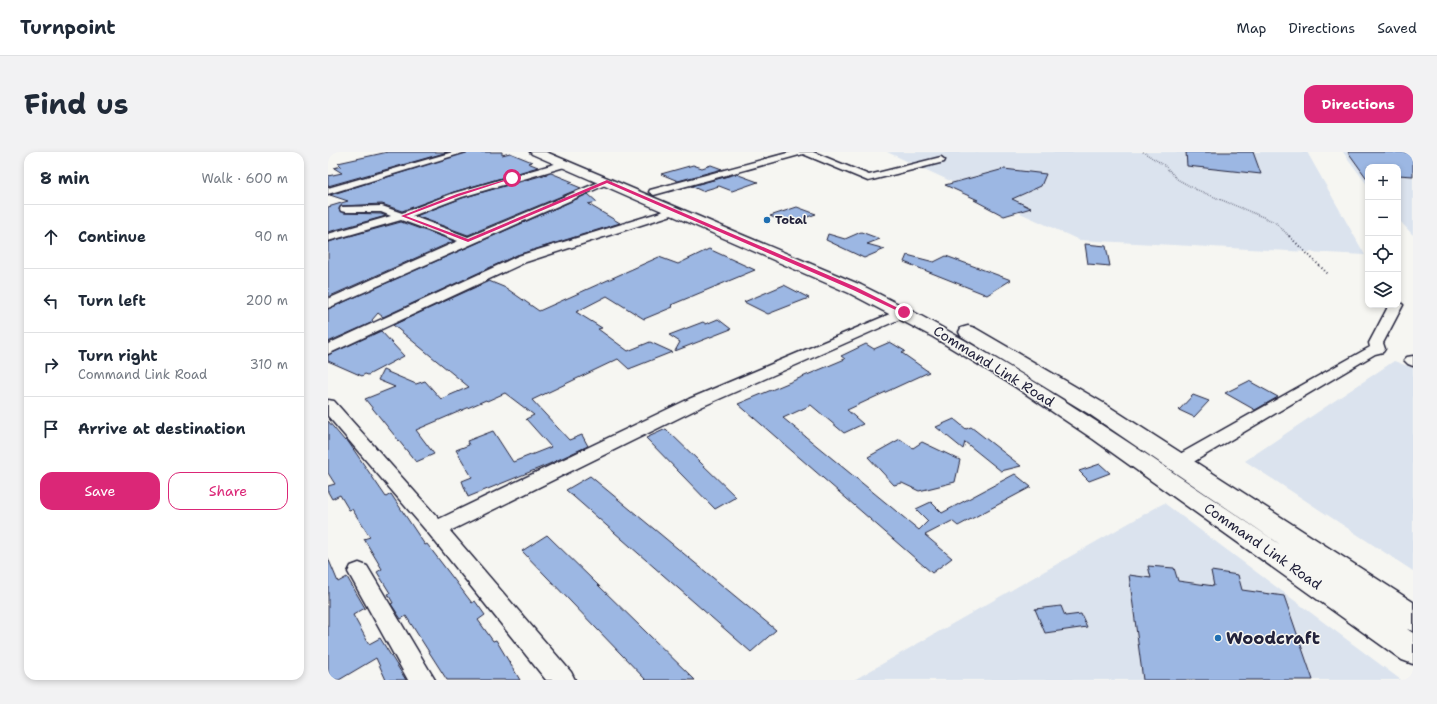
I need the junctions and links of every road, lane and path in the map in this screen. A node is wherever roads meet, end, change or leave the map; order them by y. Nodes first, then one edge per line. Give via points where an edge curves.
1 (462, 152) edge
2 (536, 152) edge
3 (800, 152) edge
4 (805, 152) edge
5 (1143, 152) edge
6 (560, 158) edge
7 (941, 160) dead end
8 (495, 172) dead end
9 (512, 178) junction
10 (607, 182) junction
11 (329, 191) edge
12 (654, 192) junction
13 (344, 209) dead end
14 (674, 211) junction
15 (403, 216) junction
16 (328, 238) edge
17 (468, 241) junction
18 (1328, 274) dead end
19 (328, 304) edge
20 (1393, 308) edge
21 (904, 312) junction
22 (328, 350) edge
23 (328, 405) edge
24 (1178, 463) junction
25 (436, 529) junction
26 (359, 572) dead end
27 (1413, 618) edge
28 (1413, 650) edge
29 (422, 680) edge
30 (562, 680) edge

1 - 11 street
2 - 6 main road, Command Link Road
3 - 12 street
4 - 7 street via 868,178
5 - 18 path via 1164,165 1177,179 1275,222
6 - 9 street
6 - 10 main road, Command Link Road
6 - 12 main road, Command Link Road
8 - 9 street
9 - 15 street
10 - 14 main road, Command Link Road
10 - 17 street
12 - 24 main road, Command Link Road via 914,303 1047,378
13 - 15 street via 382,209
14 - 21 main road, Command Link Road via 855,288
14 - 22 street via 522,259
15 - 16 street
15 - 17 street
17 - 19 street
20 - 24 street via 1376,343 1378,349 1370,351
21 - 25 street via 695,402
21 - 28 main road, Command Link Road via 1070,413
23 - 25 street
24 - 27 main road, Command Link Road
25 - 30 street
26 - 29 street

